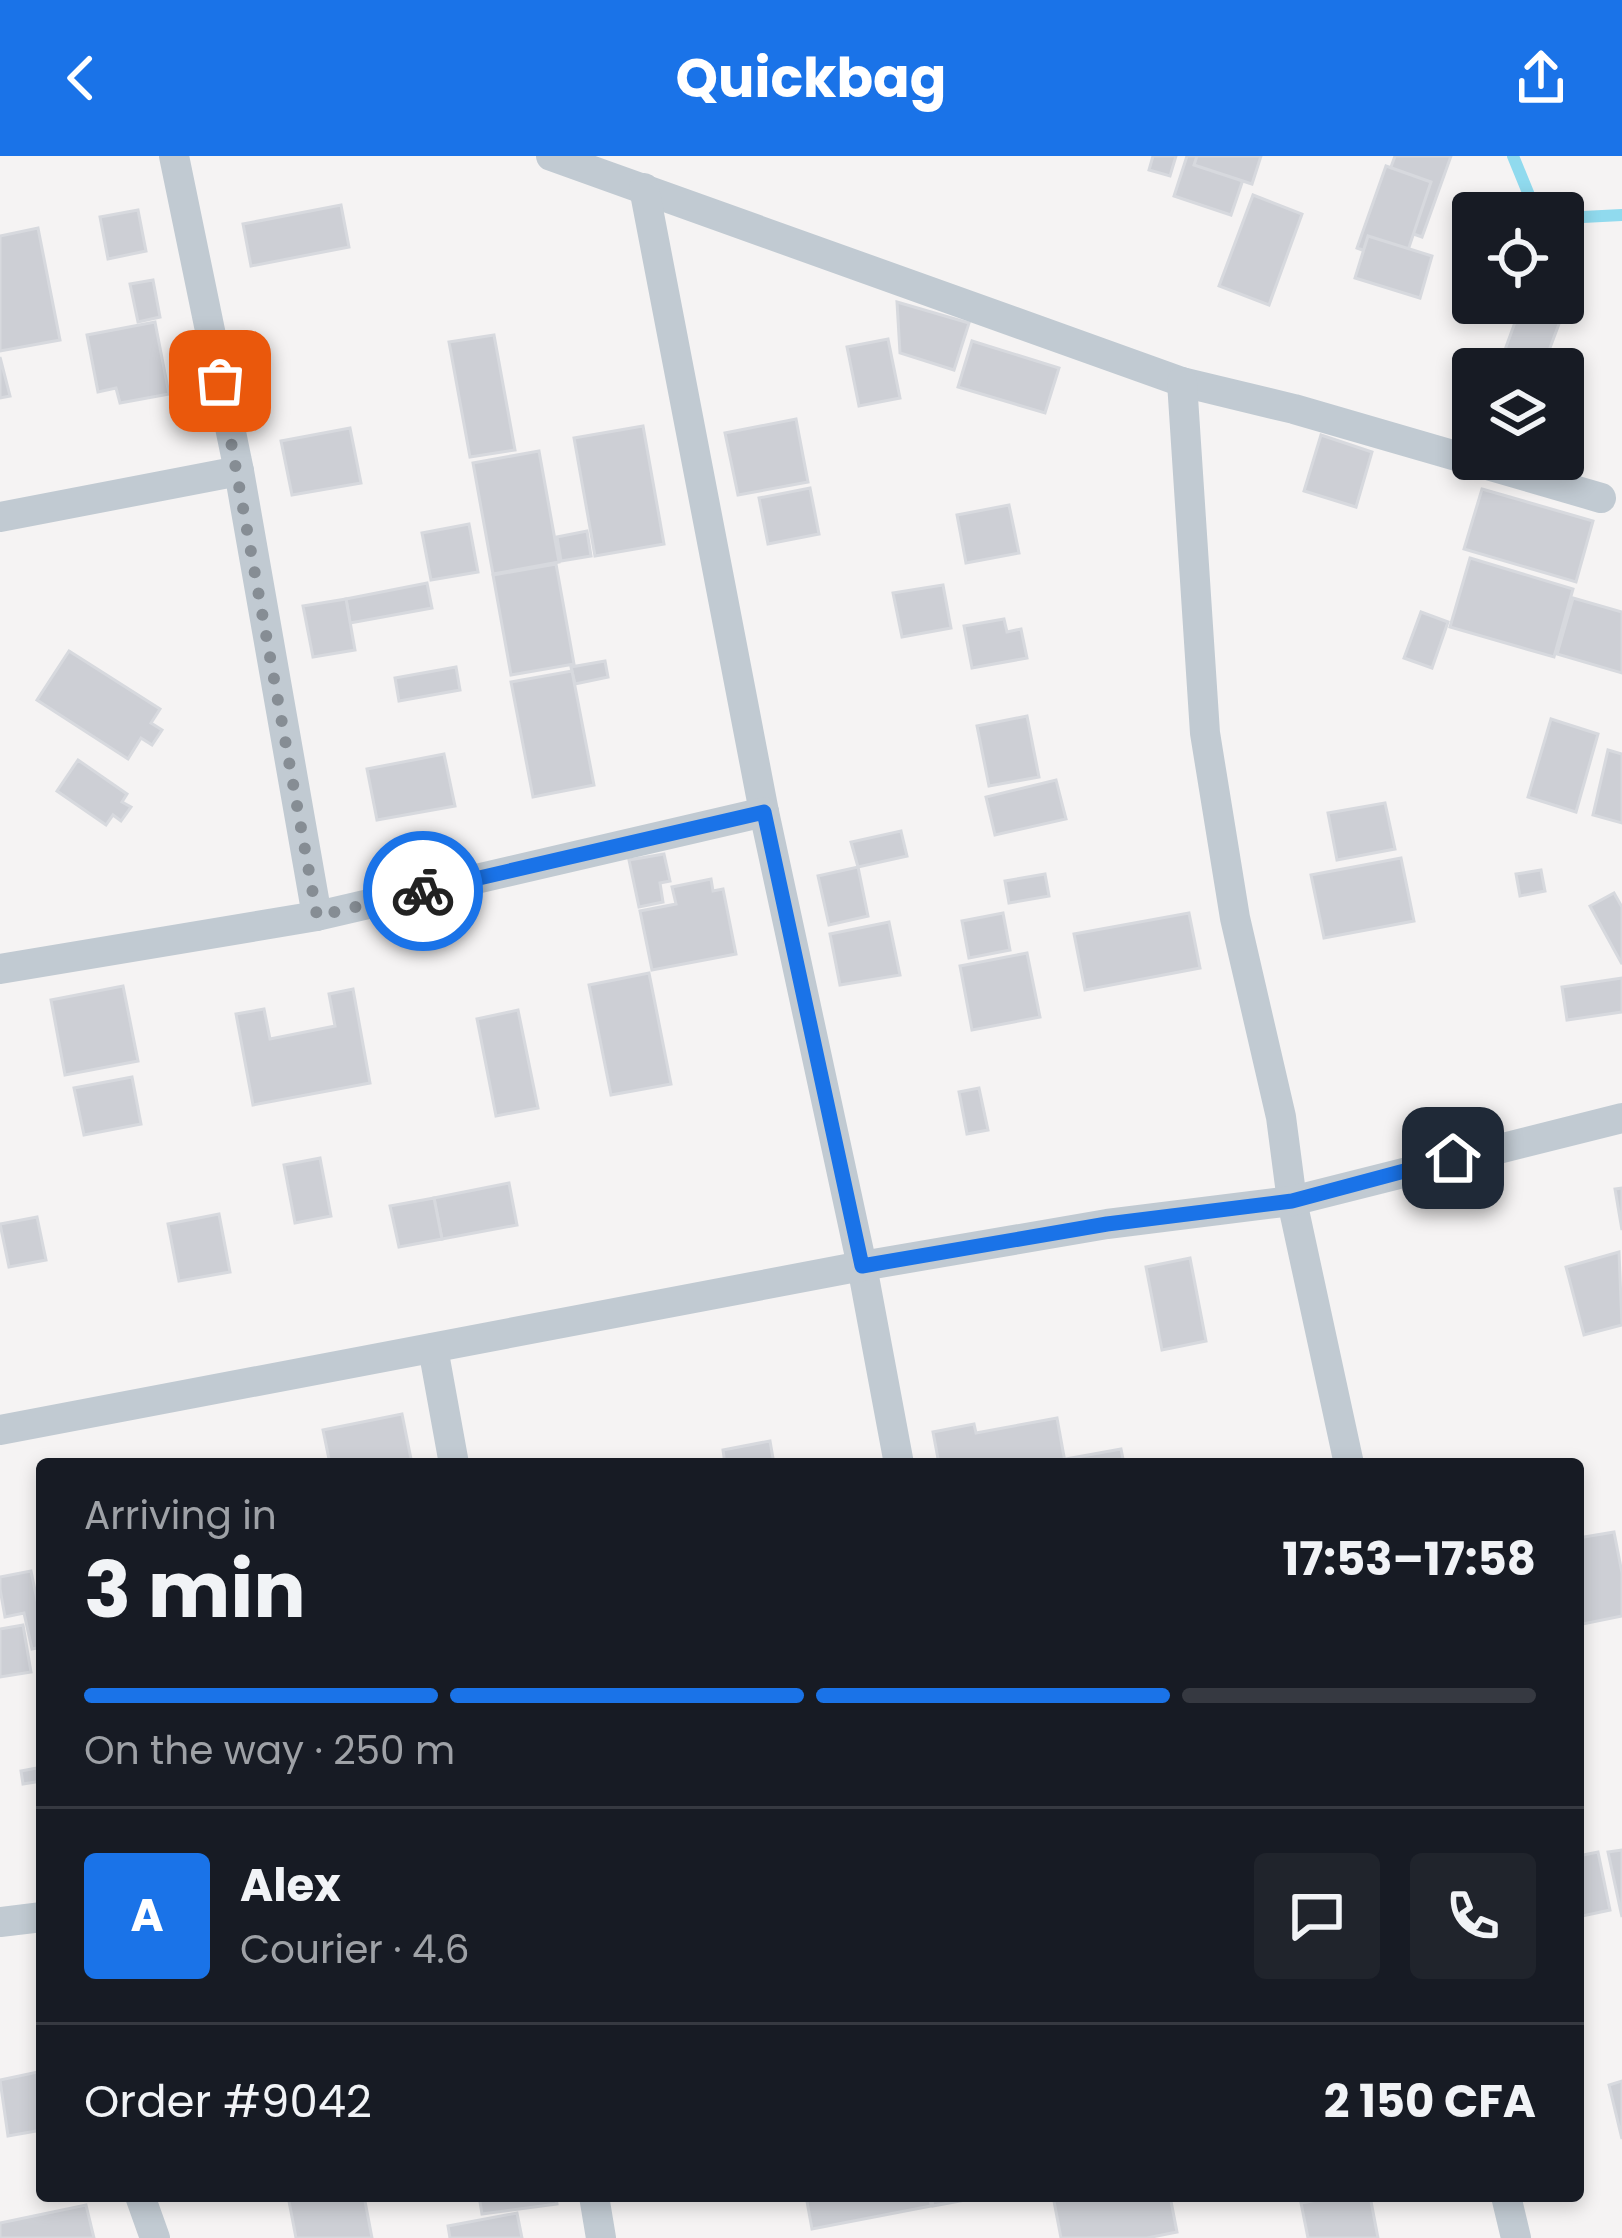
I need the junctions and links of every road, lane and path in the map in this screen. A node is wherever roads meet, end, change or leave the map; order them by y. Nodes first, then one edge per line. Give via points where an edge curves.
1 (174, 156) edge
2 (551, 156) edge
3 (644, 188) junction
4 (1182, 382) junction
5 (238, 471) junction
6 (1601, 498) dead end
7 (0, 517) edge
8 (764, 812) junction
9 (317, 916) junction
10 (0, 969) edge
11 (1622, 1118) edge
12 (1292, 1201) junction
13 (862, 1266) junction
14 (433, 1348) junction
15 (0, 1430) edge
16 (453, 1458) edge
17 (898, 1458) edge
18 (1348, 1458) edge
19 (36, 1919) edge
20 (0, 1922) edge
21 (142, 2202) edge
22 (595, 2202) edge
23 (1508, 2202) edge
24 (155, 2238) edge
25 (602, 2238) edge
26 (1516, 2238) edge

1 - 5 street
2 - 3 street
3 - 4 street
3 - 8 street
4 - 6 street
4 - 12 street via 1205,733
5 - 7 street
5 - 9 street
8 - 9 street
8 - 13 street
9 - 10 street
11 - 12 street
12 - 13 street
12 - 18 street
13 - 14 street
13 - 17 street
14 - 15 street
14 - 16 street
19 - 20 street
21 - 24 street
22 - 25 street
23 - 26 street

